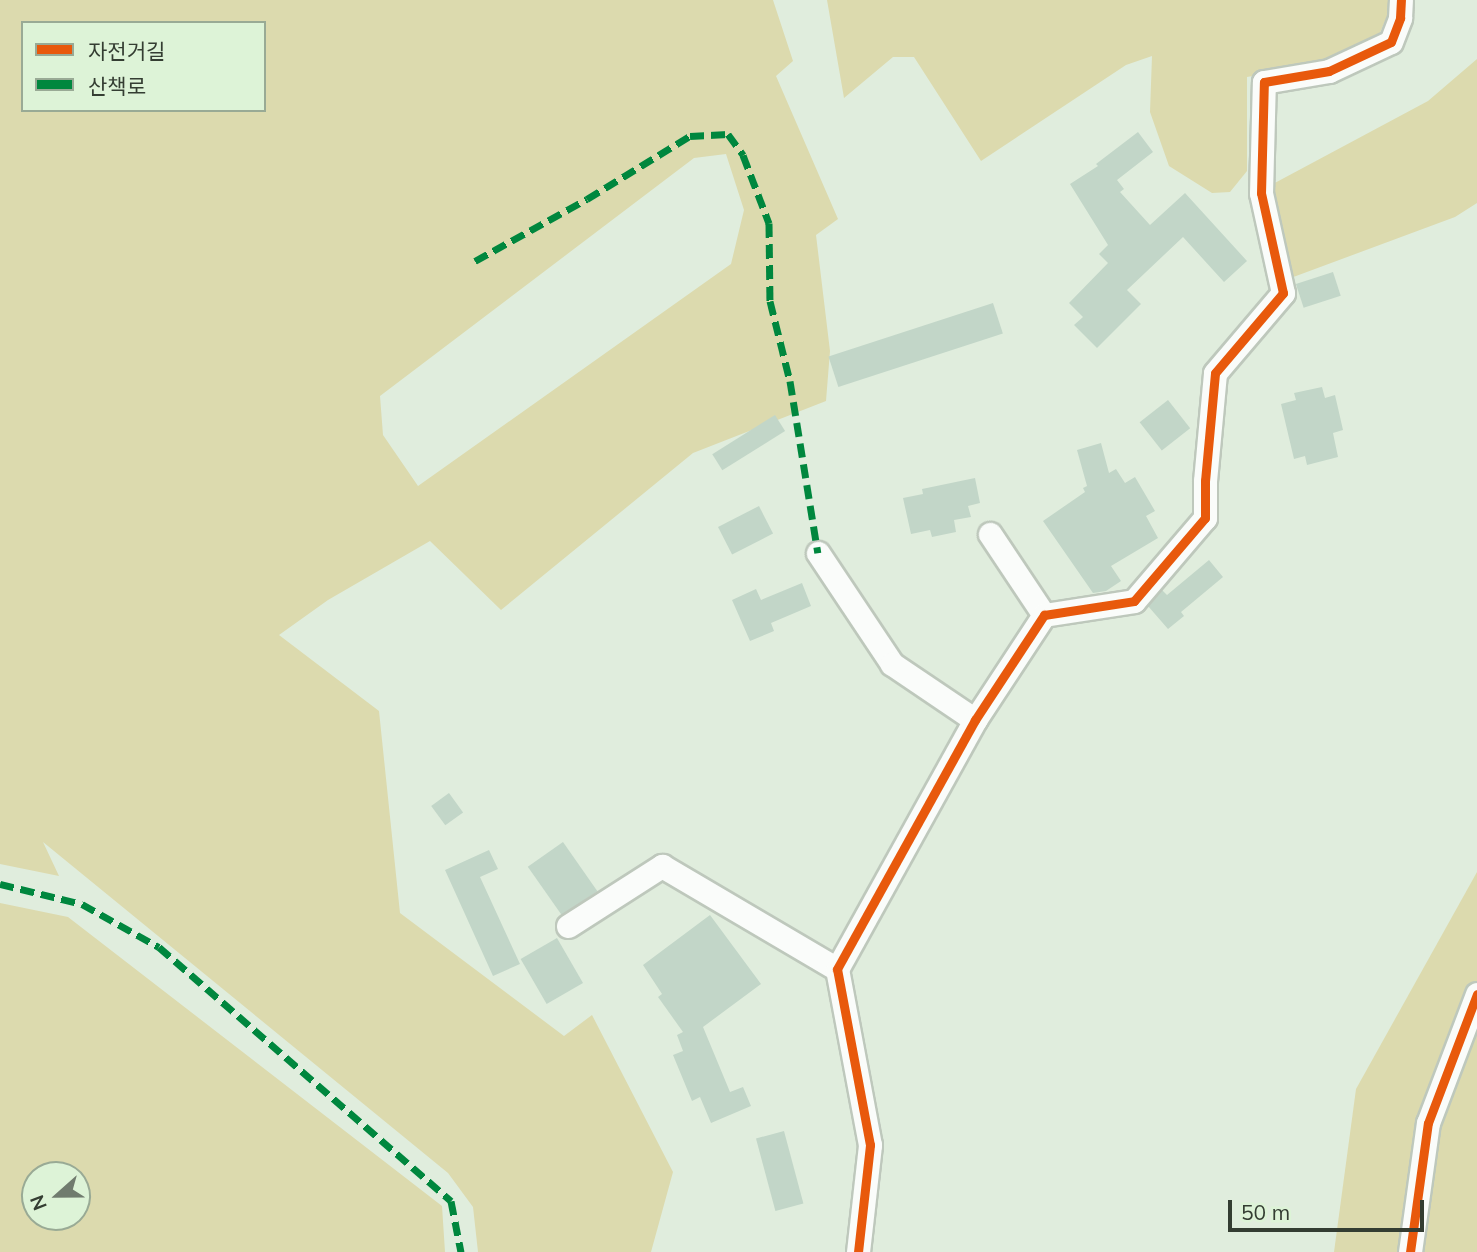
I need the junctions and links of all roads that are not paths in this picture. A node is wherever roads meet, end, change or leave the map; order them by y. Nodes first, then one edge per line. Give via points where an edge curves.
1 (1401, 0) edge
2 (990, 534) dead end
3 (818, 553) dead end
4 (1044, 615) junction
5 (975, 720) junction
6 (568, 926) dead end
7 (836, 969) junction
8 (1477, 994) edge
9 (858, 1252) edge
10 (1410, 1252) edge

1 - 4 street via 1391,42 1329,71 1264,82 1261,193 1283,293 1215,373 1205,518 1134,601
2 - 4 street
3 - 5 street via 892,664
4 - 5 street
5 - 7 street
6 - 7 street via 662,866
7 - 9 street via 870,1145
8 - 10 street via 1428,1122

